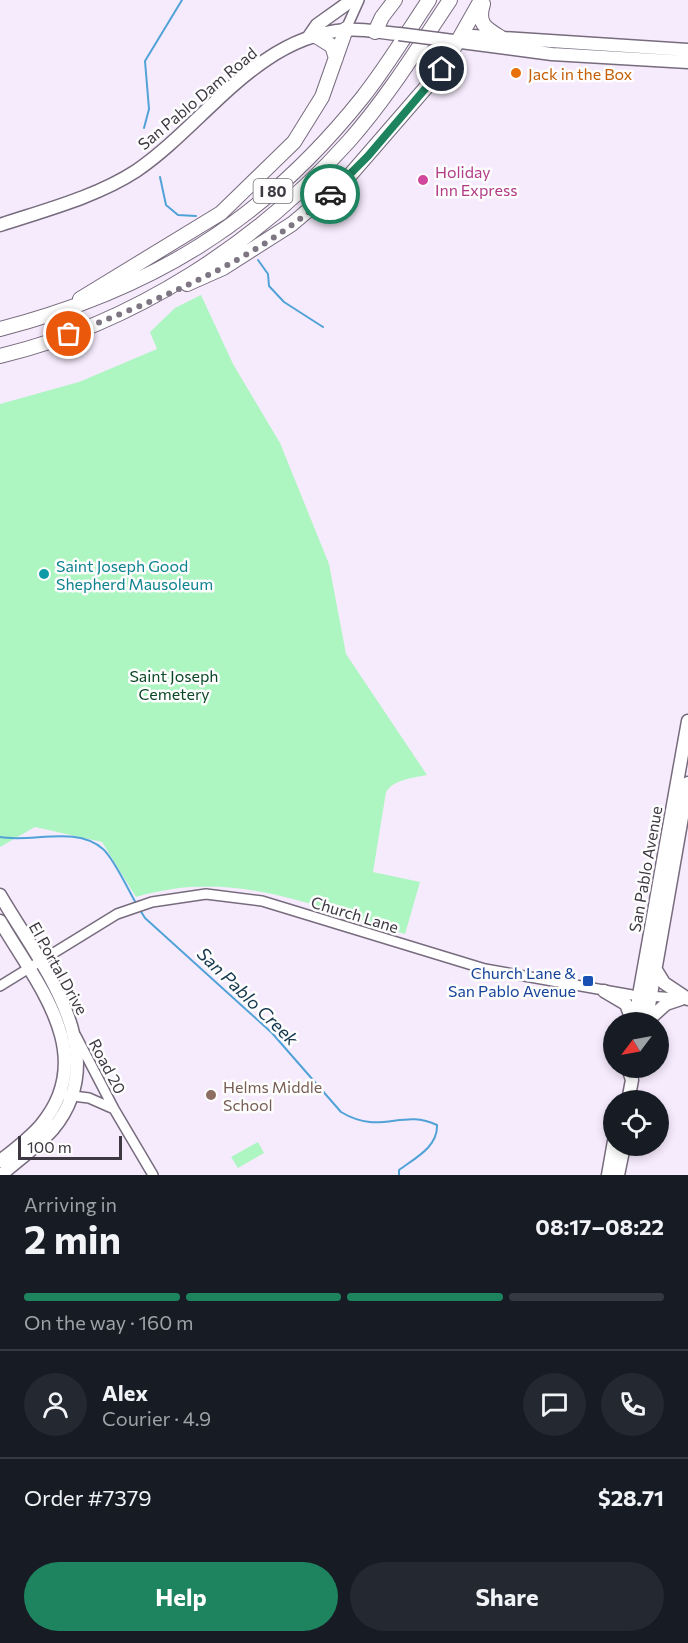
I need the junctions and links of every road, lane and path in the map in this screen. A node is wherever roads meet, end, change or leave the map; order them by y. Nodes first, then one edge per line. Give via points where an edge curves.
1 (352, 0) edge
2 (359, 0) edge
3 (395, 0) edge
4 (429, 0) edge
5 (450, 0) edge
6 (483, 0) edge
7 (346, 30) junction
8 (375, 32) junction
9 (312, 37) junction
10 (500, 37) junction
11 (459, 42) junction
12 (688, 50) edge
13 (336, 58) junction
14 (688, 62) edge
15 (0, 225) edge
16 (60, 312) junction
17 (125, 312) junction
18 (0, 329) edge
19 (0, 356) edge
20 (688, 721) edge
21 (688, 783) edge
22 (663, 857) junction
23 (0, 896) edge
24 (668, 899) junction
25 (0, 921) edge
26 (34, 966) junction
27 (656, 970) junction
28 (0, 986) edge
29 (604, 991) junction
30 (645, 996) junction
31 (686, 999) edge
32 (631, 1012) edge
33 (642, 1012) edge
34 (655, 1012) edge
35 (76, 1036) junction
36 (66, 1095) junction
37 (114, 1109) junction
38 (611, 1156) edge
39 (622, 1156) edge
40 (0, 1161) edge
41 (1, 1175) edge
42 (153, 1175) edge
43 (608, 1175) edge
44 (618, 1175) edge

1 - 9 main road via 317,25
2 - 7 street
3 - 8 highway
4 - 16 highway, I 80 via 363,96 300,168 266,197 213,237 148,276
5 - 17 highway, I 80 via 379,105 313,179 197,270
6 - 10 highway via 481,24
6 - 11 highway
7 - 8 main road, San Pablo Dam Road
7 - 9 main road, San Pablo Dam Road
7 - 13 highway
8 - 11 main road, San Pablo Dam Road, bridge
9 - 13 highway via 332,46
9 - 15 main road, San Pablo Dam Road via 271,57 245,76 133,172 93,192
10 - 11 main road, San Pablo Dam Road via 472,36
10 - 12 main road, San Pablo Dam Road
11 - 14 main road, San Pablo Dam Road via 552,54
11 - 17 highway via 409,110 327,196 292,224 223,268
13 - 16 highway via 313,115 294,142 221,213
16 - 18 highway, I 80
17 - 19 highway, I 80
20 - 22 main road, San Pablo Avenue
21 - 24 main road, San Pablo Avenue
22 - 24 main road
22 - 30 main road, San Pablo Avenue
23 - 26 main road, El Portal Drive
24 - 27 main road, San Pablo Avenue
25 - 26 main road, El Portal Drive
26 - 28 street, Church Lane
26 - 29 street, Church Lane via 100,923 129,910 152,902 206,894 252,899 477,967
26 - 35 main road, El Portal Drive via 63,1004
26 - 36 main road, El Portal Drive via 62,1030
27 - 30 main road, San Pablo Avenue
27 - 31 main road via 664,983
29 - 30 street, Church Lane
29 - 32 main road via 626,1004
30 - 31 street, Church Lane
30 - 33 main road, San Pablo Avenue
31 - 34 main road via 666,1004
35 - 36 main road, El Portal Drive via 76,1077
35 - 37 street, Road 20
36 - 37 street, Road 20 via 96,1100
36 - 40 main road, El Portal Drive via 40,1126
36 - 41 main road, El Portal Drive via 46,1136
37 - 42 street, Road 20
38 - 43 main road
39 - 44 main road

